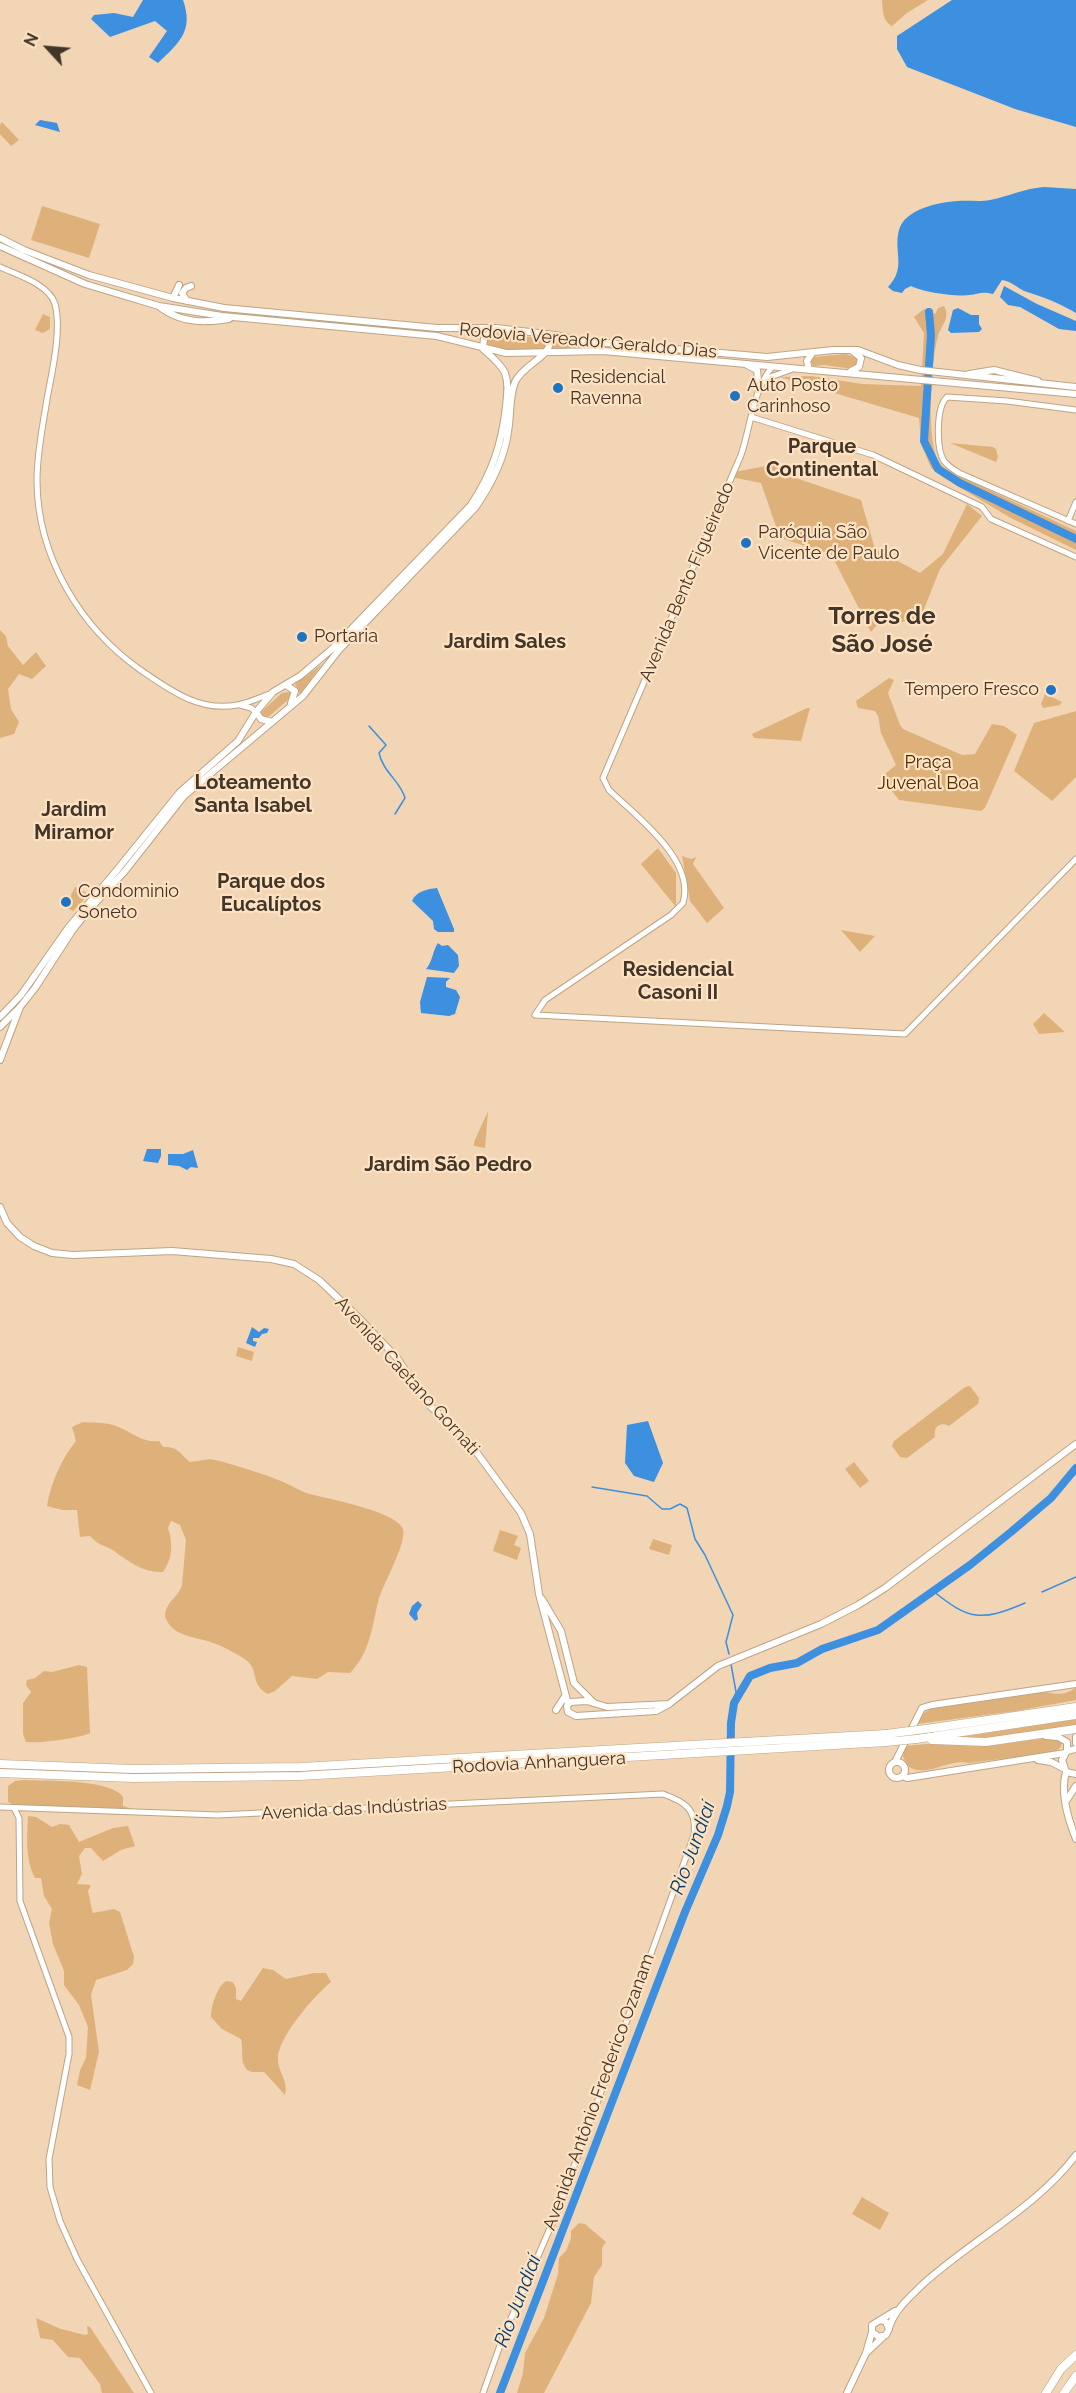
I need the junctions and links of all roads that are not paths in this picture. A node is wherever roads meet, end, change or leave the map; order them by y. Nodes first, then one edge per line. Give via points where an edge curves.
1 (0, 238) edge
2 (0, 246) edge
3 (0, 267) edge
4 (179, 285) dead end
5 (190, 286) dead end
6 (140, 288) junction
7 (159, 294) junction
8 (125, 296) junction
9 (173, 298) junction
10 (188, 301) junction
11 (155, 305) junction
12 (496, 328) junction
13 (540, 333) junction
14 (483, 349) junction
15 (850, 350) junction
16 (564, 352) junction
17 (814, 352) junction
18 (544, 354) junction
19 (795, 354) junction
20 (744, 364) junction
21 (526, 366) junction
22 (772, 367) junction
23 (795, 369) junction
24 (809, 370) junction
25 (842, 373) junction
26 (760, 381) junction
27 (1076, 387) edge
28 (1076, 394) edge
29 (1076, 410) edge
30 (751, 417) junction
31 (1076, 502) edge
32 (1068, 520) junction
33 (1076, 524) edge
34 (1076, 557) edge
35 (286, 685) junction
36 (273, 692) junction
37 (238, 705) junction
38 (289, 706) junction
39 (256, 712) junction
40 (272, 722) junction
41 (1076, 859) edge
42 (17, 1006) junction
43 (0, 1019) edge
44 (0, 1027) edge
45 (9, 1035) junction
46 (0, 1038) edge
47 (3, 1050) junction
48 (0, 1060) edge
49 (0, 1207) edge
50 (1076, 1444) edge
51 (539, 1594) junction
52 (561, 1631) junction
53 (549, 1633) junction
54 (1076, 1684) edge
55 (565, 1696) junction
56 (568, 1704) junction
57 (596, 1704) junction
58 (1076, 1707) edge
59 (556, 1710) dead end
60 (625, 1710) junction
61 (591, 1715) junction
62 (1076, 1715) edge
63 (1076, 1729) edge
64 (1039, 1736) junction
65 (1076, 1737) edge
66 (886, 1738) junction
67 (916, 1739) junction
68 (1076, 1743) edge
69 (709, 1748) junction
70 (1076, 1749) edge
71 (1066, 1752) junction
72 (1034, 1759) junction
73 (0, 1764) edge
74 (901, 1764) junction
75 (1065, 1770) junction
76 (0, 1773) edge
77 (1076, 1774) edge
78 (922, 1775) junction
79 (902, 1776) junction
80 (1076, 1786) edge
81 (1066, 1801) junction
82 (0, 1807) edge
83 (14, 1808) junction
84 (696, 1822) joint
85 (1076, 1839) edge
86 (1076, 2155) edge
87 (898, 2309) junction
88 (880, 2320) junction
89 (889, 2328) junction
90 (872, 2332) junction
91 (885, 2336) junction
92 (866, 2353) junction
93 (1076, 2355) edge
94 (1076, 2376) edge
95 (151, 2393) edge
96 (483, 2393) edge
97 (847, 2393) edge
98 (1046, 2393) edge
99 (1064, 2393) edge

1 - 6 main road, Rodovia Vereador Geraldo Dias via 89,275
2 - 8 main road, Rodovia Vereador Geraldo Dias via 85,284
3 - 37 street via 45,290 55,304 54,359 37,481 43,530 56,570 91,625 135,666 187,699 218,706
4 - 9 main road
5 - 10 main road via 182,293
6 - 7 main road, Rodovia Vereador Geraldo Dias
6 - 8 main road via 133,296
7 - 9 main road, Rodovia Vereador Geraldo Dias
7 - 11 main road via 155,296
8 - 11 main road, Rodovia Vereador Geraldo Dias
9 - 10 main road, Rodovia Vereador Geraldo Dias
10 - 12 main road, Rodovia Vereador Geraldo Dias via 437,328
11 - 14 main road, Rodovia Vereador Geraldo Dias via 437,336
12 - 13 main road, Rodovia Vereador Geraldo Dias
12 - 14 main road via 484,338
13 - 18 main road via 550,341
13 - 19 main road, Rodovia Vereador Geraldo Dias via 583,341 767,357
14 - 18 main road, Rodovia Vereador Geraldo Dias
14 - 35 main road via 501,366 508,384 501,442 483,487 454,524 332,649
15 - 17 main road, Rodovia Vereador Geraldo Dias
15 - 25 main road via 861,358 861,363 856,370
15 - 27 main road, Rodovia Vereador Geraldo Dias via 920,370
16 - 18 main road, Rodovia Vereador Geraldo Dias
16 - 20 main road, Rodovia Vereador Geraldo Dias via 603,351
16 - 21 main road
17 - 19 main road, Rodovia Vereador Geraldo Dias
17 - 24 main road via 807,361
18 - 21 main road
19 - 22 main road
20 - 22 main road, Rodovia Vereador Geraldo Dias
20 - 26 main road via 757,370
21 - 38 main road via 514,386 499,466 475,508
22 - 23 main road, Rodovia Vereador Geraldo Dias
22 - 26 street, Avenida Bento Figueiredo
23 - 24 main road, Rodovia Vereador Geraldo Dias
23 - 26 street
24 - 25 main road, Rodovia Vereador Geraldo Dias
25 - 28 main road, Rodovia Vereador Geraldo Dias
26 - 30 street, Avenida Bento Figueiredo
29 - 32 street via 952,396 941,404 939,446 950,467
30 - 34 street via 873,455 983,507 991,519
30 - 41 street, Avenida Bento Figueiredo via 741,455 603,778 609,790 674,854 684,885 683,903 545,1000 536,1015 905,1034
31 - 32 street
32 - 33 street
35 - 36 main road
35 - 38 main road via 295,691
36 - 37 street
36 - 39 main road
37 - 39 street
38 - 40 main road
39 - 40 main road via 261,719
39 - 42 main road via 238,741 180,792 80,912
40 - 42 main road via 184,796 72,931
42 - 43 main road
42 - 44 main road
42 - 45 main road
45 - 46 main road
45 - 47 main road
46 - 47 main road
47 - 48 main road
49 - 51 main road, Avenida Caetano Gornati via 7,1223 20,1237 52,1253 172,1251 283,1261 309,1271 397,1358 428,1404 469,1442 521,1513 530,1534
50 - 60 main road via 878,1593 821,1624 726,1662 669,1704
51 - 52 main road
51 - 53 main road, Avenida Caetano Gornati
52 - 53 main road via 554,1629
52 - 57 main road via 574,1683
53 - 55 main road, Avenida Caetano Gornati
54 - 74 main road via 922,1708 901,1750
55 - 56 main road, Avenida Caetano Gornati
55 - 59 main road
56 - 57 main road via 578,1700
56 - 61 main road, Avenida Caetano Gornati via 568,1712 576,1716
57 - 60 main road
57 - 61 main road
58 - 66 highway, Rodovia Anhanguera, bridge
60 - 61 main road
62 - 67 highway, Rodovia Anhanguera
63 - 64 highway
64 - 67 highway via 986,1742
64 - 71 main road via 1062,1738
65 - 68 main road
66 - 67 highway, Rodovia Anhanguera, bridge
66 - 69 highway, Rodovia Anhanguera via 750,1741
66 - 69 highway, Rodovia Anhanguera via 749,1751
69 - 73 highway, Rodovia Anhanguera via 302,1767 132,1769
69 - 76 highway, Rodovia Anhanguera via 300,1776 156,1779
70 - 71 main road
71 - 72 main road
71 - 75 main road via 1062,1761
72 - 75 main road
72 - 78 main road
74 - 78 main road
74 - 79 main road
74 - 79 main road via 890,1766 889,1773 896,1778
75 - 77 main road
75 - 81 main road via 1062,1783
78 - 79 main road
80 - 81 main road
81 - 85 main road
82 - 83 street, Avenida das Indústrias
83 - 84 street, Avenida das Indústrias via 218,1815 663,1794 689,1807
83 - 95 street via 20,1818 20,1901 69,2037 49,2159 50,2187 77,2259
84 - 96 street, Avenida Antônio Frederico Ozanam via 560,2205
86 - 87 main road via 1036,2197 943,2265
87 - 88 main road
87 - 89 main road
88 - 89 main road
88 - 90 main road via 872,2325
89 - 91 main road
90 - 91 main road via 876,2337
90 - 92 main road
91 - 92 main road
92 - 97 main road
93 - 98 highway via 1061,2369
94 - 99 highway

